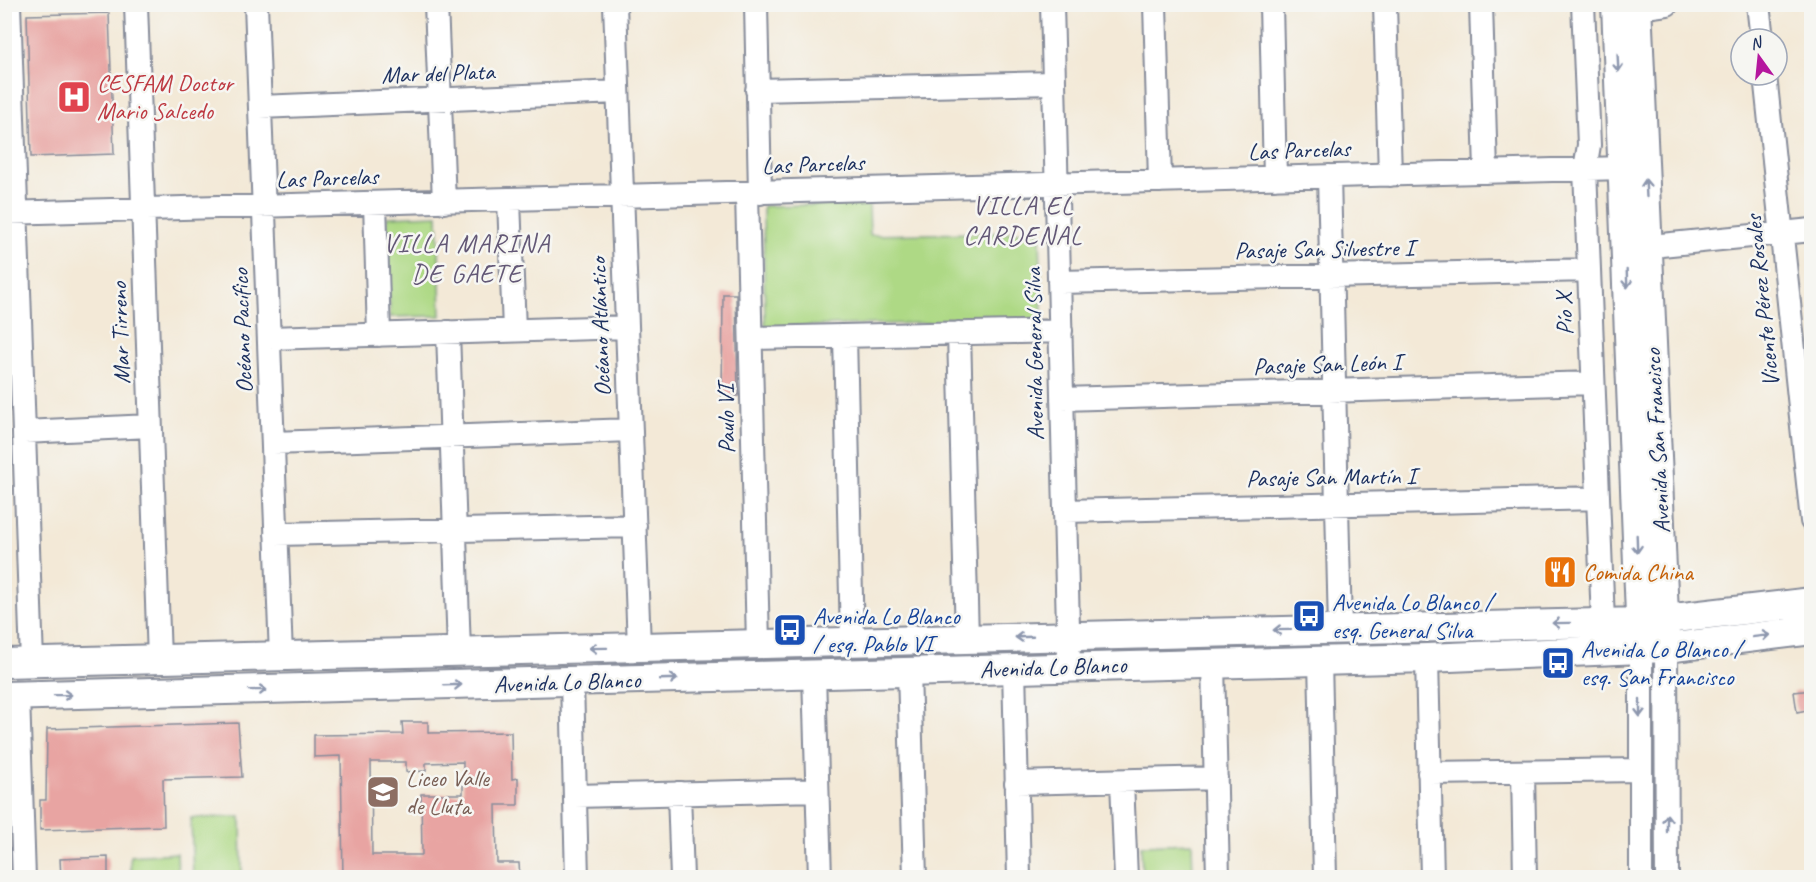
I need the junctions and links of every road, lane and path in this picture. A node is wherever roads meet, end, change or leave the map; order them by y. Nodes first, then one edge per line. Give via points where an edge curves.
1 (9, 4) edge
2 (136, 4) edge
3 (256, 4) edge
4 (436, 4) edge
5 (615, 4) edge
6 (756, 4) edge
7 (1052, 4) edge
8 (1155, 4) edge
9 (1270, 4) edge
10 (1385, 4) edge
11 (1481, 4) edge
12 (1583, 4) edge
13 (1667, 4) edge
14 (1758, 4) edge
15 (1630, 6) edge
16 (1760, 27) edge
17 (1054, 83) junction
18 (1766, 87) edge
19 (758, 90) junction
20 (618, 92) junction
21 (440, 100) junction
22 (260, 107) junction
23 (1623, 168) junction
24 (1585, 169) junction
25 (1486, 172) junction
26 (1390, 175) junction
27 (1329, 176) junction
28 (1275, 178) junction
29 (1160, 181) junction
30 (1057, 184) junction
31 (753, 193) junction
32 (622, 197) junction
33 (509, 200) junction
34 (444, 202) junction
35 (375, 204) junction
36 (264, 207) junction
37 (143, 210) junction
38 (10, 213) edge
39 (1812, 230) edge
40 (1782, 233) junction
41 (1637, 247) junction
42 (1589, 270) junction
43 (1332, 275) junction
44 (1059, 282) junction
45 (627, 327) junction
46 (514, 330) junction
47 (1060, 331) junction
48 (448, 332) junction
49 (959, 333) junction
50 (379, 335) junction
51 (845, 336) junction
52 (269, 338) junction
53 (751, 338) junction
54 (1593, 383) junction
55 (1335, 391) junction
56 (1062, 399) junction
57 (150, 426) junction
58 (631, 430) junction
59 (24, 432) junction
60 (452, 436) junction
61 (273, 443) junction
62 (1598, 498) junction
63 (1337, 504) junction
64 (1065, 511) junction
65 (1812, 521) edge
66 (635, 526) junction
67 (455, 530) junction
68 (276, 534) junction
69 (1812, 602) edge
70 (1652, 620) junction
71 (1603, 622) junction
72 (1341, 629) junction
73 (1812, 630) edge
74 (1068, 636) junction
75 (967, 639) junction
76 (852, 641) junction
77 (758, 644) junction
78 (639, 647) junction
79 (1653, 649) junction
80 (459, 651) junction
81 (331, 655) junction
82 (281, 656) junction
83 (1427, 658) junction
84 (159, 659) junction
85 (1320, 660) junction
86 (18, 663) edge
87 (1213, 663) junction
88 (1069, 666) junction
89 (1014, 668) junction
90 (909, 671) junction
91 (814, 674) junction
92 (572, 681) junction
93 (332, 688) junction
94 (11, 696) edge
95 (1640, 770) junction
96 (1523, 772) junction
97 (1429, 773) junction
98 (1216, 778) junction
99 (1122, 780) junction
100 (1016, 783) junction
101 (817, 790) junction
102 (679, 794) junction
103 (575, 796) junction
104 (24, 878) edge
105 (577, 878) edge
106 (682, 878) edge
107 (820, 878) edge
108 (915, 878) edge
109 (1019, 878) edge
110 (1126, 878) edge
111 (1218, 878) edge
112 (1325, 878) edge
113 (1431, 878) edge
114 (1525, 878) edge
115 (1641, 878) edge
116 (1667, 878) edge

1 - 38 street
2 - 37 street, Mar Tirreno
3 - 22 street, Océano Pacífico
4 - 21 street
5 - 20 street, Océano Atlántico
6 - 19 street, Paulo VI
7 - 17 street, Avenida General Silva
8 - 29 street
9 - 28 street
10 - 26 street
11 - 25 street
12 - 24 street, Pío X via 1589,145
13 - 15 street
14 - 16 street
15 -> 23 main road, Avenida San Francisco
41 -> 15 main road, Avenida San Francisco
17 - 19 street
17 - 30 street, Avenida General Silva
18 - 40 street, Vicente Pérez Rosales
19 - 31 street, Paulo VI
20 - 21 street, Mar del Plata
20 - 32 street, Océano Atlántico
21 - 22 street, Mar del Plata
21 - 34 street
22 - 36 street, Océano Pacífico
23 - 24 street, Las Parcelas
23 - 41 main road, Avenida San Francisco
24 - 25 street, Las Parcelas
24 - 42 street, Pío X
25 - 26 street, Las Parcelas
26 - 27 street, Las Parcelas
27 - 28 street, Las Parcelas
27 - 43 street
28 - 29 street, Las Parcelas
29 - 30 street, Las Parcelas
30 - 31 street, Las Parcelas
30 - 44 street, Avenida General Silva
31 - 32 street, Las Parcelas
31 - 53 street, Paulo VI
32 - 33 street, Las Parcelas
32 - 45 street, Océano Atlántico
33 - 34 street, Las Parcelas
33 - 46 street
34 - 35 street, Las Parcelas
35 - 36 street, Las Parcelas
35 - 50 street
36 - 37 street, Las Parcelas
36 - 52 street, Océano Pacífico
37 - 38 street, Las Parcelas
37 - 57 street, Mar Tirreno
38 - 59 street
39 - 40 street
40 - 41 street
40 - 65 street, Vicente Pérez Rosales
41 - 70 main road, Avenida San Francisco
42 - 43 street, Pasaje San Silvestre I
42 - 54 street, Pío X
43 - 44 street, Pasaje San Silvestre I
43 - 55 street
44 - 47 street, Avenida General Silva
45 - 46 street
45 - 58 street, Océano Atlántico
46 - 48 street
47 - 49 street
47 - 56 street, Avenida General Silva
48 - 50 street
48 - 60 street
49 - 51 street
49 - 75 street
50 - 52 street
51 - 53 street
51 - 76 street
52 - 61 street, Océano Pacífico
53 - 77 street, Paulo VI
54 - 55 street, Pasaje San León I
54 - 62 street, Pío X
55 - 56 street, Pasaje San León I
55 - 63 street
56 - 64 street, Avenida General Silva
57 - 59 street
57 - 84 street, Mar Tirreno
58 - 60 street
58 - 66 street, Océano Atlántico
59 - 86 street
60 - 61 street
60 - 67 street
61 - 68 street, Océano Pacífico
62 - 63 street, Pasaje San Martín I
62 - 71 street, Pío X
63 - 64 street, Pasaje San Martín I
63 - 72 street
64 - 74 street, Avenida General Silva
66 - 67 street
66 - 78 street, Océano Atlántico
67 - 68 street
67 - 80 street
68 - 82 street, Océano Pacífico
69 - 70 main road, Avenida Lo Blanco
70 - 71 main road, Avenida Lo Blanco
70 - 79 main road, Avenida San Francisco
71 -> 72 main road, Avenida Lo Blanco
72 -> 74 main road, Avenida Lo Blanco
79 -> 73 main road, Avenida Lo Blanco
74 -> 75 main road, Avenida Lo Blanco
74 - 88 street, Avenida General Silva
75 - 76 main road, Avenida Lo Blanco
76 - 77 main road, Avenida Lo Blanco
77 - 78 main road, Avenida Lo Blanco
78 -> 80 main road, Avenida Lo Blanco
79 - 83 main road, Avenida Lo Blanco
79 -> 95 street, Avenida San Francisco
116 -> 79 street, Avenida San Francisco
80 - 81 main road, Avenida Lo Blanco
81 - 82 main road, Avenida Lo Blanco
81 - 93 main road
82 - 84 main road, Avenida Lo Blanco
83 - 85 main road, Avenida Lo Blanco
83 - 97 street
84 - 86 main road, Avenida Lo Blanco
85 - 87 main road, Avenida Lo Blanco
85 - 112 street
87 - 88 main road, Avenida Lo Blanco
87 - 98 street
88 - 89 main road, Avenida Lo Blanco
89 - 90 main road, Avenida Lo Blanco
89 - 100 street
90 - 91 main road, Avenida Lo Blanco
90 - 108 street
92 -> 91 main road, Avenida Lo Blanco
91 - 101 street
93 -> 92 main road, Avenida Lo Blanco
92 - 103 street
94 -> 93 main road, Avenida Lo Blanco
94 - 104 street
95 - 96 street
95 - 115 street, Avenida San Francisco
96 - 97 street
96 - 114 street
97 - 113 street
98 - 99 street
98 - 111 street
99 - 100 street
99 - 110 street
100 - 109 street
101 - 102 street
101 - 107 street
102 - 103 street
102 - 106 street
103 - 105 street

